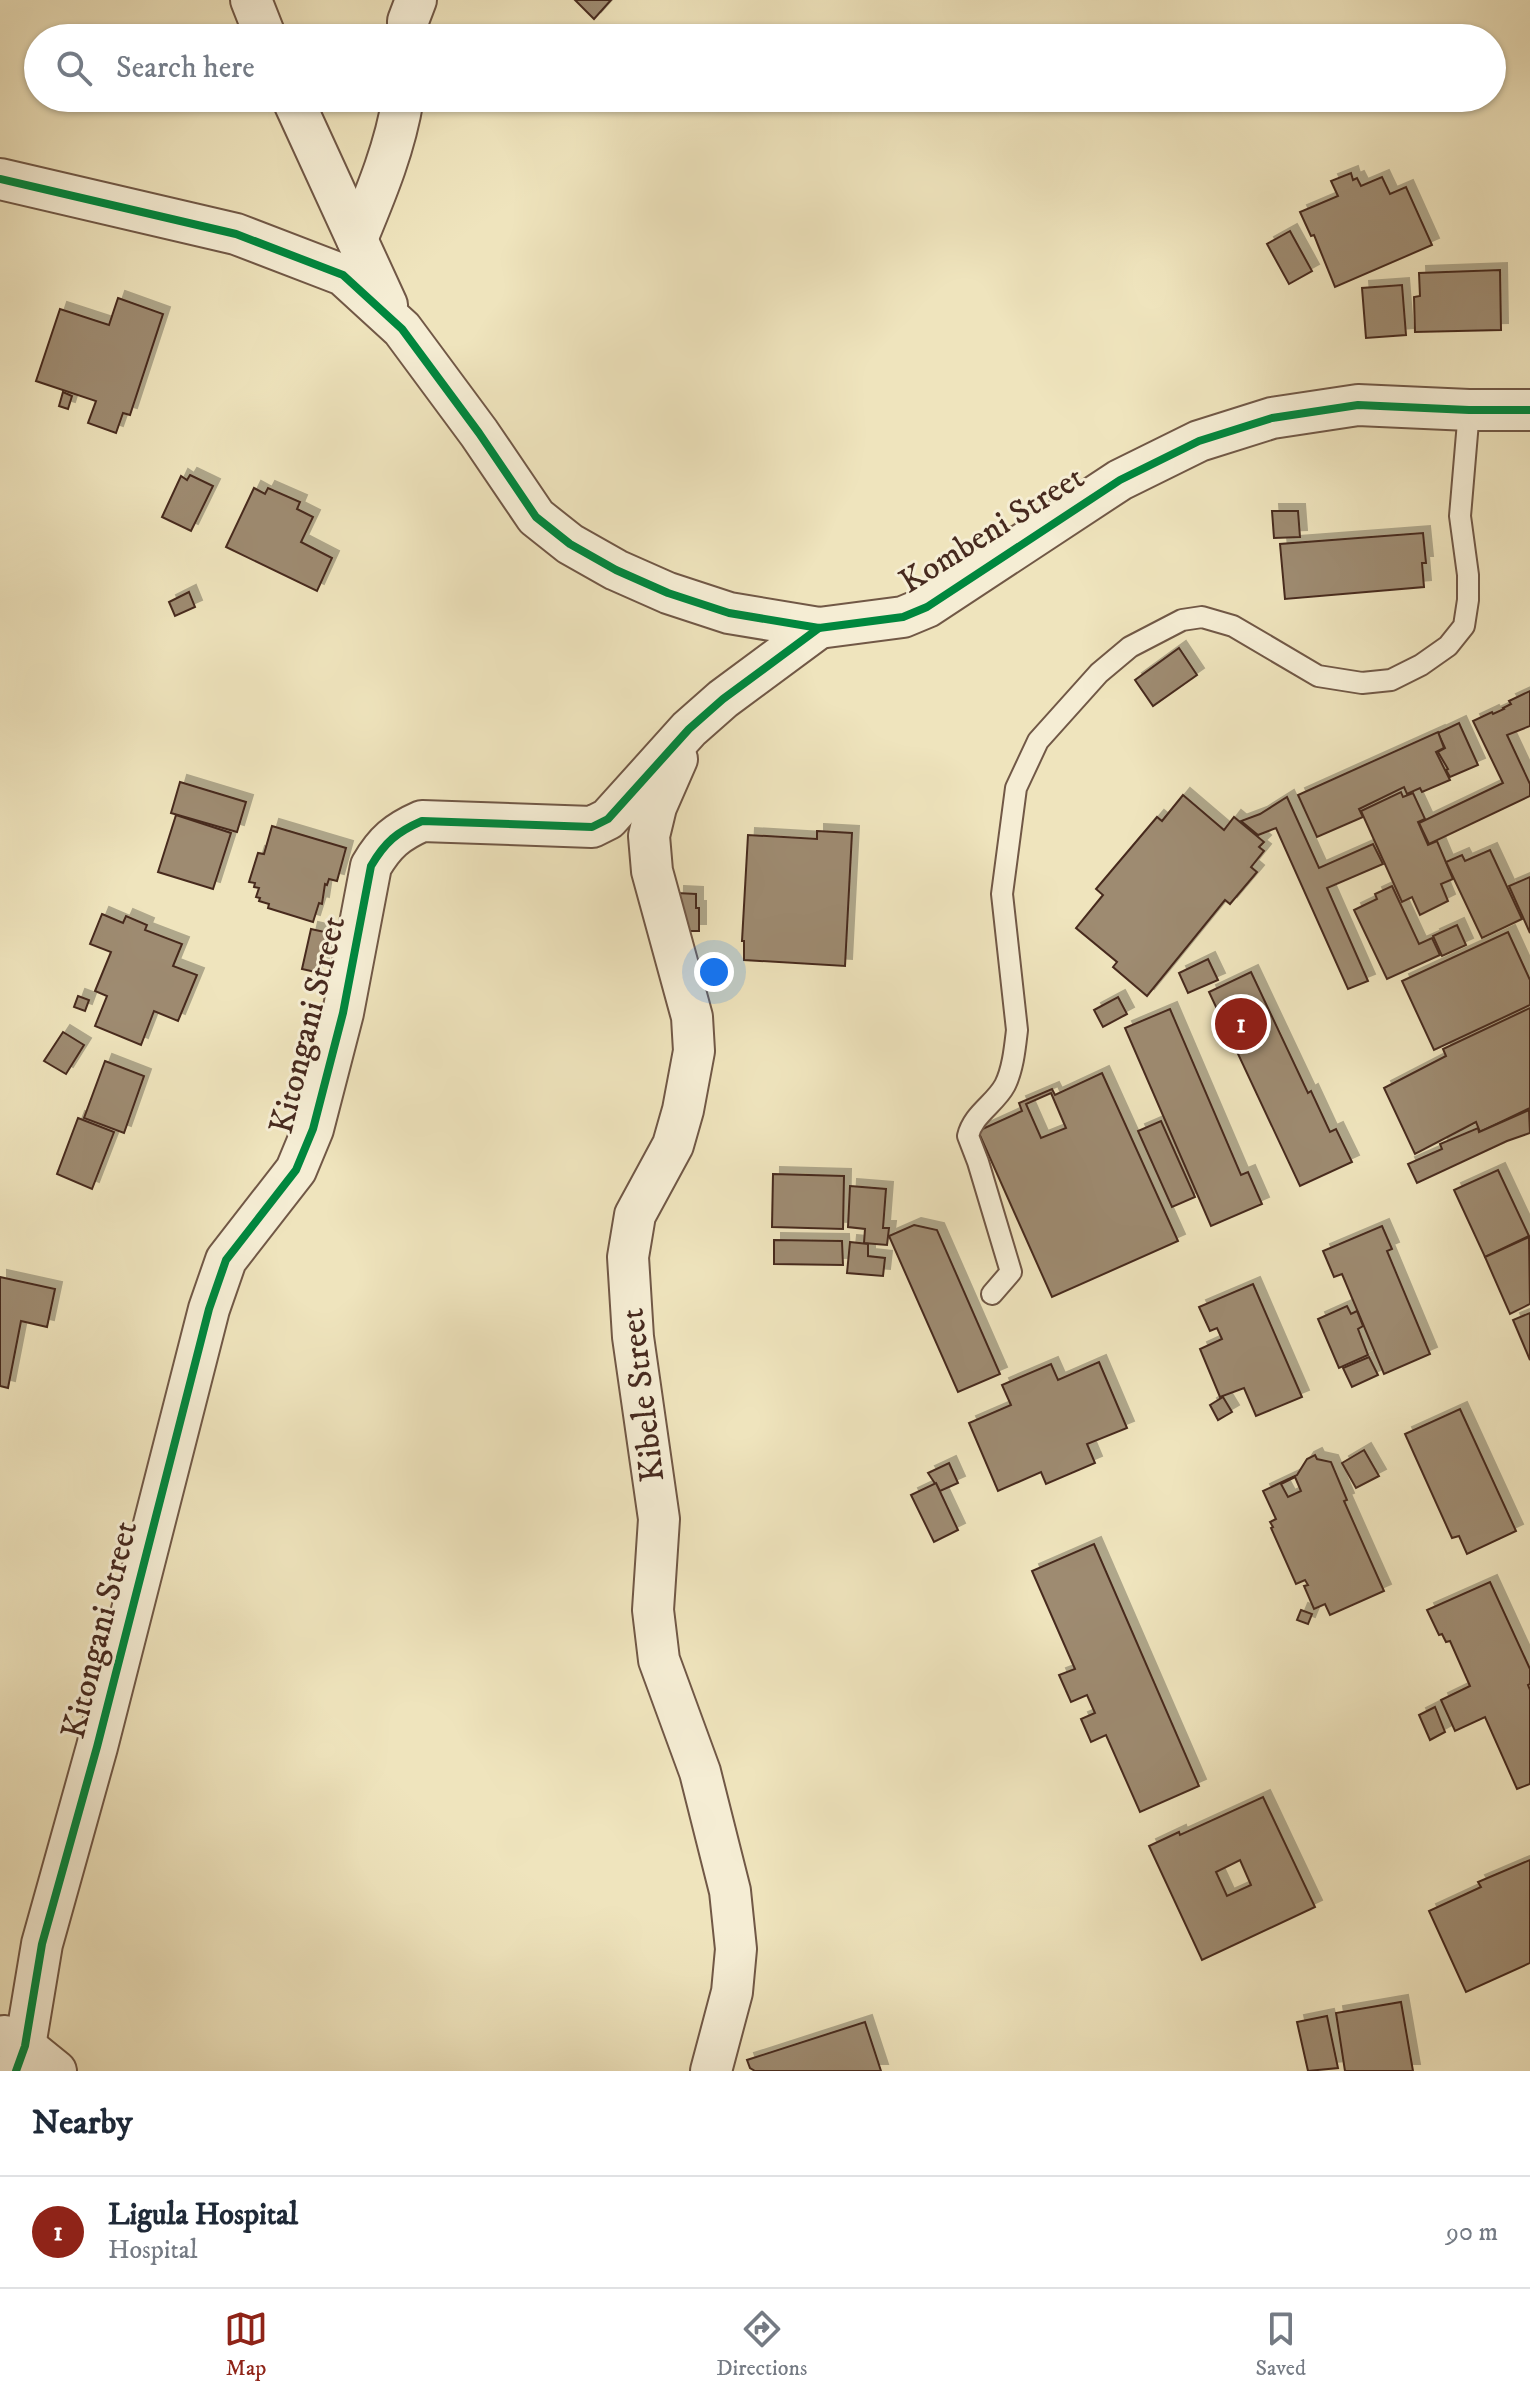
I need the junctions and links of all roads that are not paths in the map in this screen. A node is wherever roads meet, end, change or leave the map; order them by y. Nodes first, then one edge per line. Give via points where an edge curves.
1 (251, 0) edge
2 (416, 0) edge
3 (260, 24) edge
4 (408, 24) edge
5 (298, 112) edge
6 (400, 112) edge
7 (0, 179) edge
8 (357, 239) junction
9 (394, 322) junction
10 (1469, 410) junction
11 (1530, 410) edge
12 (819, 628) junction
13 (689, 729) junction
14 (992, 1294) dead end
15 (13, 2051) edge
16 (56, 2071) edge
17 (711, 2071) edge

1 - 3 street
2 - 4 street
5 - 8 street
6 - 8 street
7 - 9 street, Kombeni Street via 236,234 343,275
8 - 9 street
9 - 12 street, Kombeni Street via 536,517 570,544 668,593 729,613
10 - 11 street, Kombeni Street
10 - 12 street, Kombeni Street via 1358,405 1272,418 1199,441 1120,480 927,607 903,617
10 - 14 lane via 1460,516 1468,600 1464,626 1448,646 1391,680 1362,683 1318,676 1233,626 1202,617 1182,620 1130,647 1099,673 1038,741 1016,788 1002,894 1015,1051 1004,1086 973,1122 968,1136 1011,1272
12 - 13 street, Kitongani Street
13 - 15 street, Kitongani Street via 608,819 592,827 422,821 401,831 371,866 343,1013 313,1129 296,1170 226,1260 209,1309
13 - 17 street, Kibele Street via 649,836 652,871 692,1017 694,1051 673,1145 635,1215 628,1257 633,1337 659,1519 653,1610 659,1660 700,1772 730,1891 736,1949 732,1992
15 - 16 street

